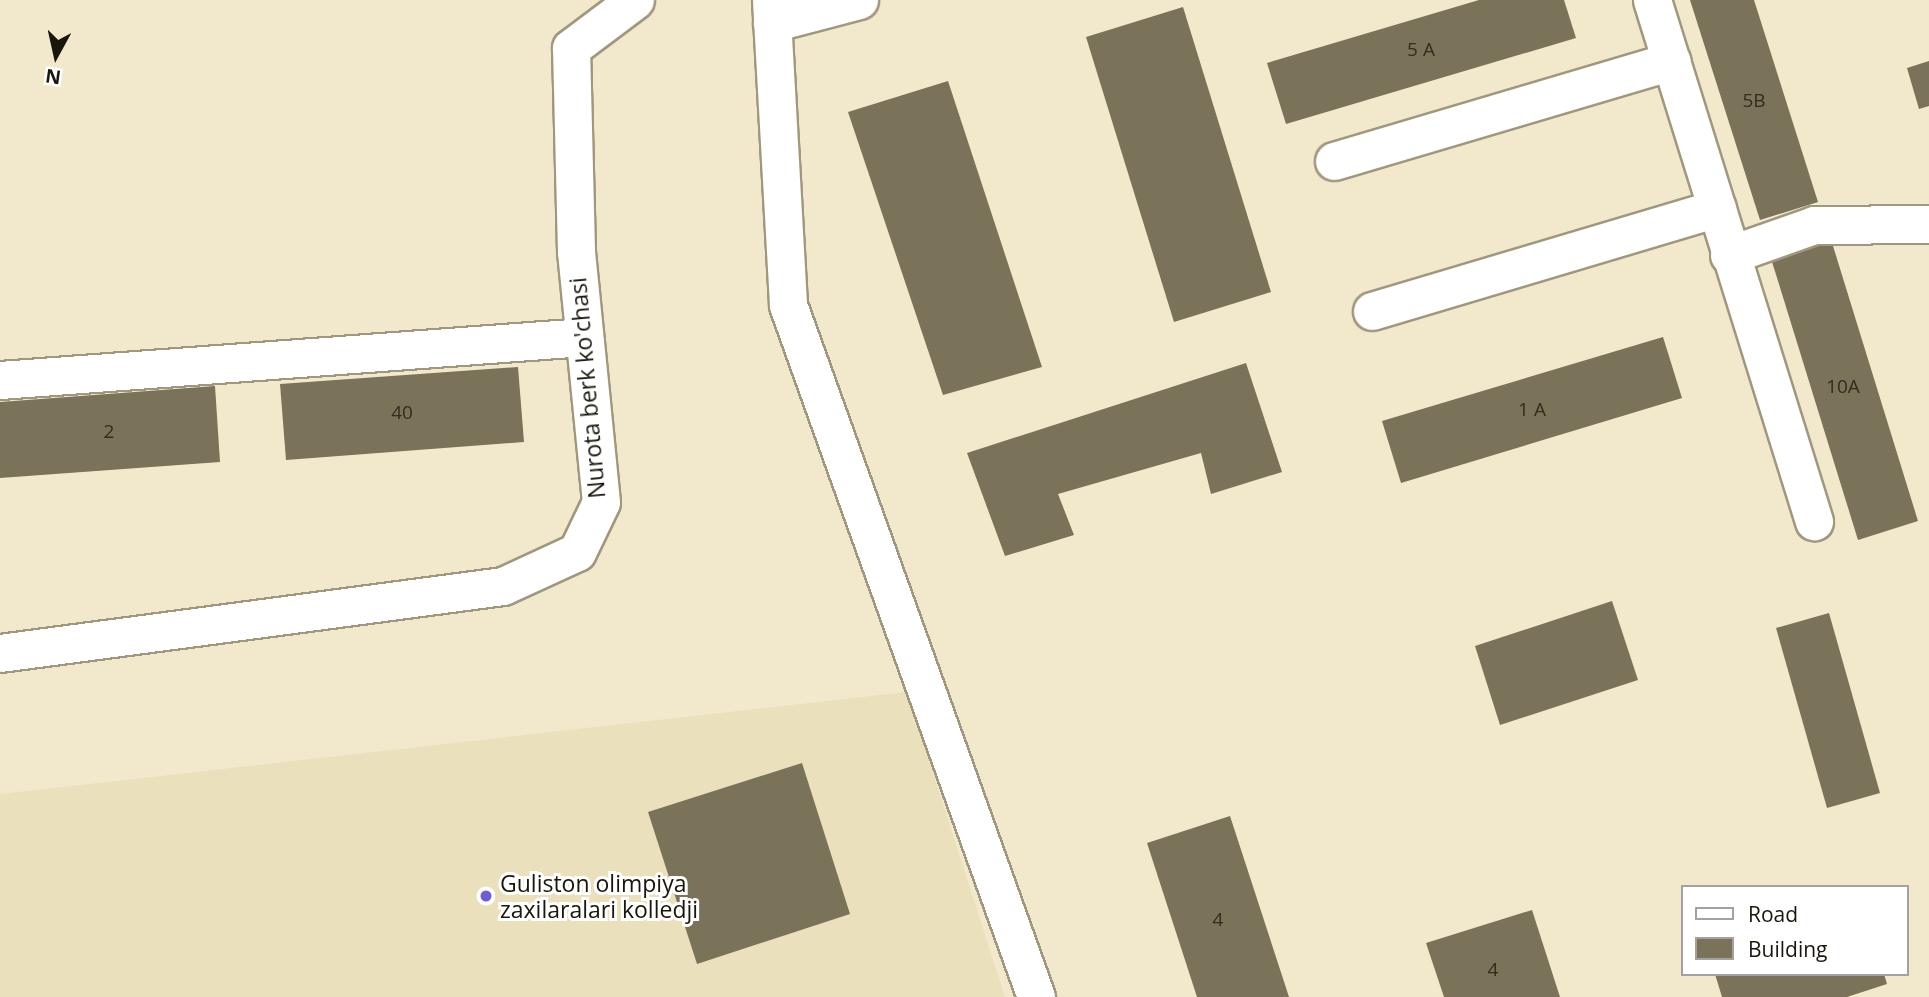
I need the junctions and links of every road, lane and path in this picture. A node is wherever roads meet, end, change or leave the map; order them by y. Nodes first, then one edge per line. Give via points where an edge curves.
1 (635, 0) edge
2 (859, 0) edge
3 (1652, 0) edge
4 (772, 11) edge
5 (1671, 61) junction
6 (1334, 161) dead end
7 (1717, 208) junction
8 (1929, 224) edge
9 (1729, 255) junction
10 (1372, 311) dead end
11 (584, 337) junction
12 (0, 380) edge
13 (1814, 521) dead end
14 (0, 653) edge
15 (1035, 997) edge

1 - 11 street, Nurota berk ko'chasi via 571,48 576,251
2 - 4 street
3 - 5 street
4 - 15 street via 788,305
5 - 6 street
5 - 7 street
7 - 9 street
7 - 10 street
8 - 9 street via 1814,225
9 - 13 street
11 - 12 street
11 - 14 street, Nurota berk ko'chasi via 601,502 577,552 503,586

